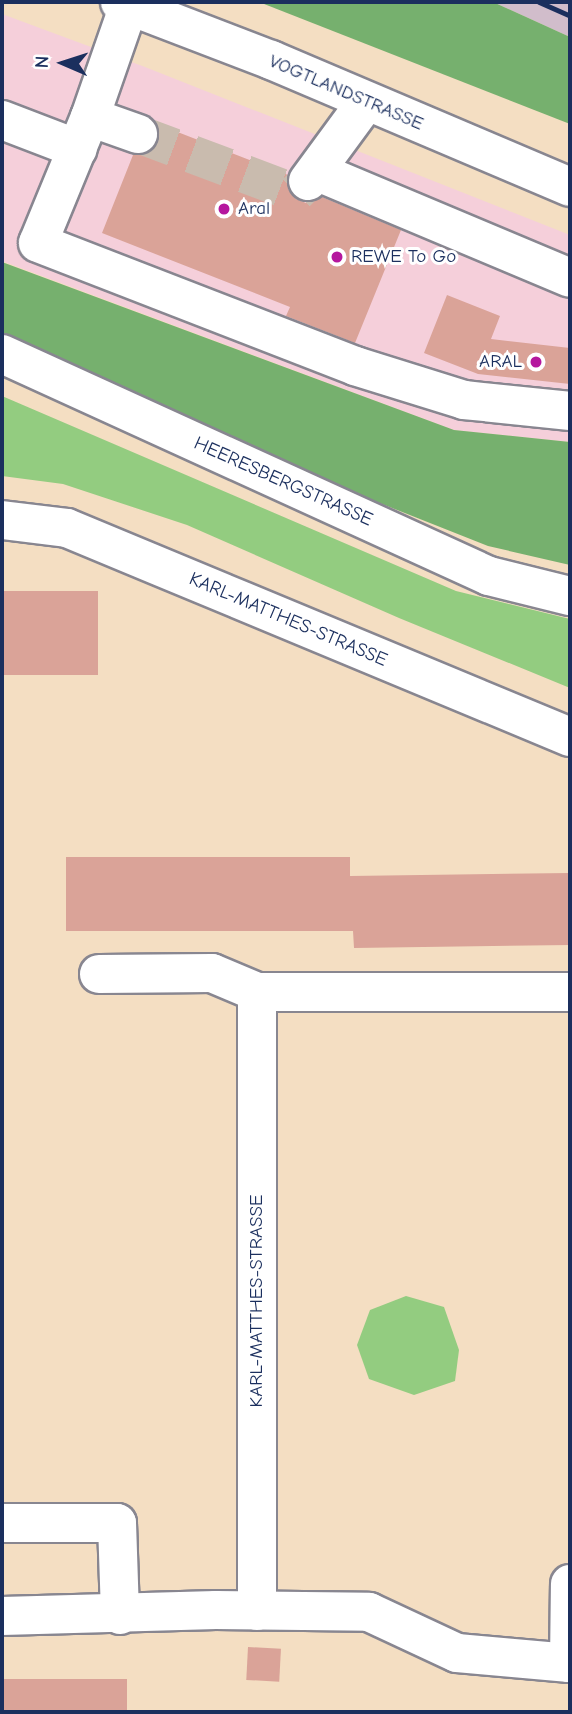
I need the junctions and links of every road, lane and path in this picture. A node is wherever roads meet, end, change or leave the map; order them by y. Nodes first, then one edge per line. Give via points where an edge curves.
1 (125, 3) edge
2 (366, 102) junction
3 (2, 120) edge
4 (84, 133) junction
5 (138, 134) tunnel mouth
6 (570, 187) edge
7 (570, 278) edge
8 (2, 354) edge
9 (570, 411) edge
10 (2, 520) edge
11 (570, 596) edge
12 (570, 737) edge
13 (99, 974) dead end
14 (257, 992) junction
15 (570, 992) edge
16 (2, 1523) edge
17 (570, 1584) edge
18 (257, 1611) junction
19 (120, 1615) junction
20 (2, 1616) edge
21 (569, 1663) edge

1 - 2 street, VOGTLANDSTRASSE
1 - 4 street
2 - 6 street, VOGTLANDSTRASSE
2 - 7 street via 313,176
3 - 4 street
4 - 5 street
4 - 9 street via 38,243 355,366 464,400
8 - 11 street, HEERESBERGSTRASSE via 489,576
10 - 12 street, KARL-MATTHES-STRASSE via 67,528
13 - 14 street via 212,973
14 - 15 street
14 - 18 street, KARL-MATTHES-STRASSE
16 - 19 street via 117,1523
17 - 21 street
18 - 19 street
18 - 21 street via 369,1612 457,1653
19 - 20 street

